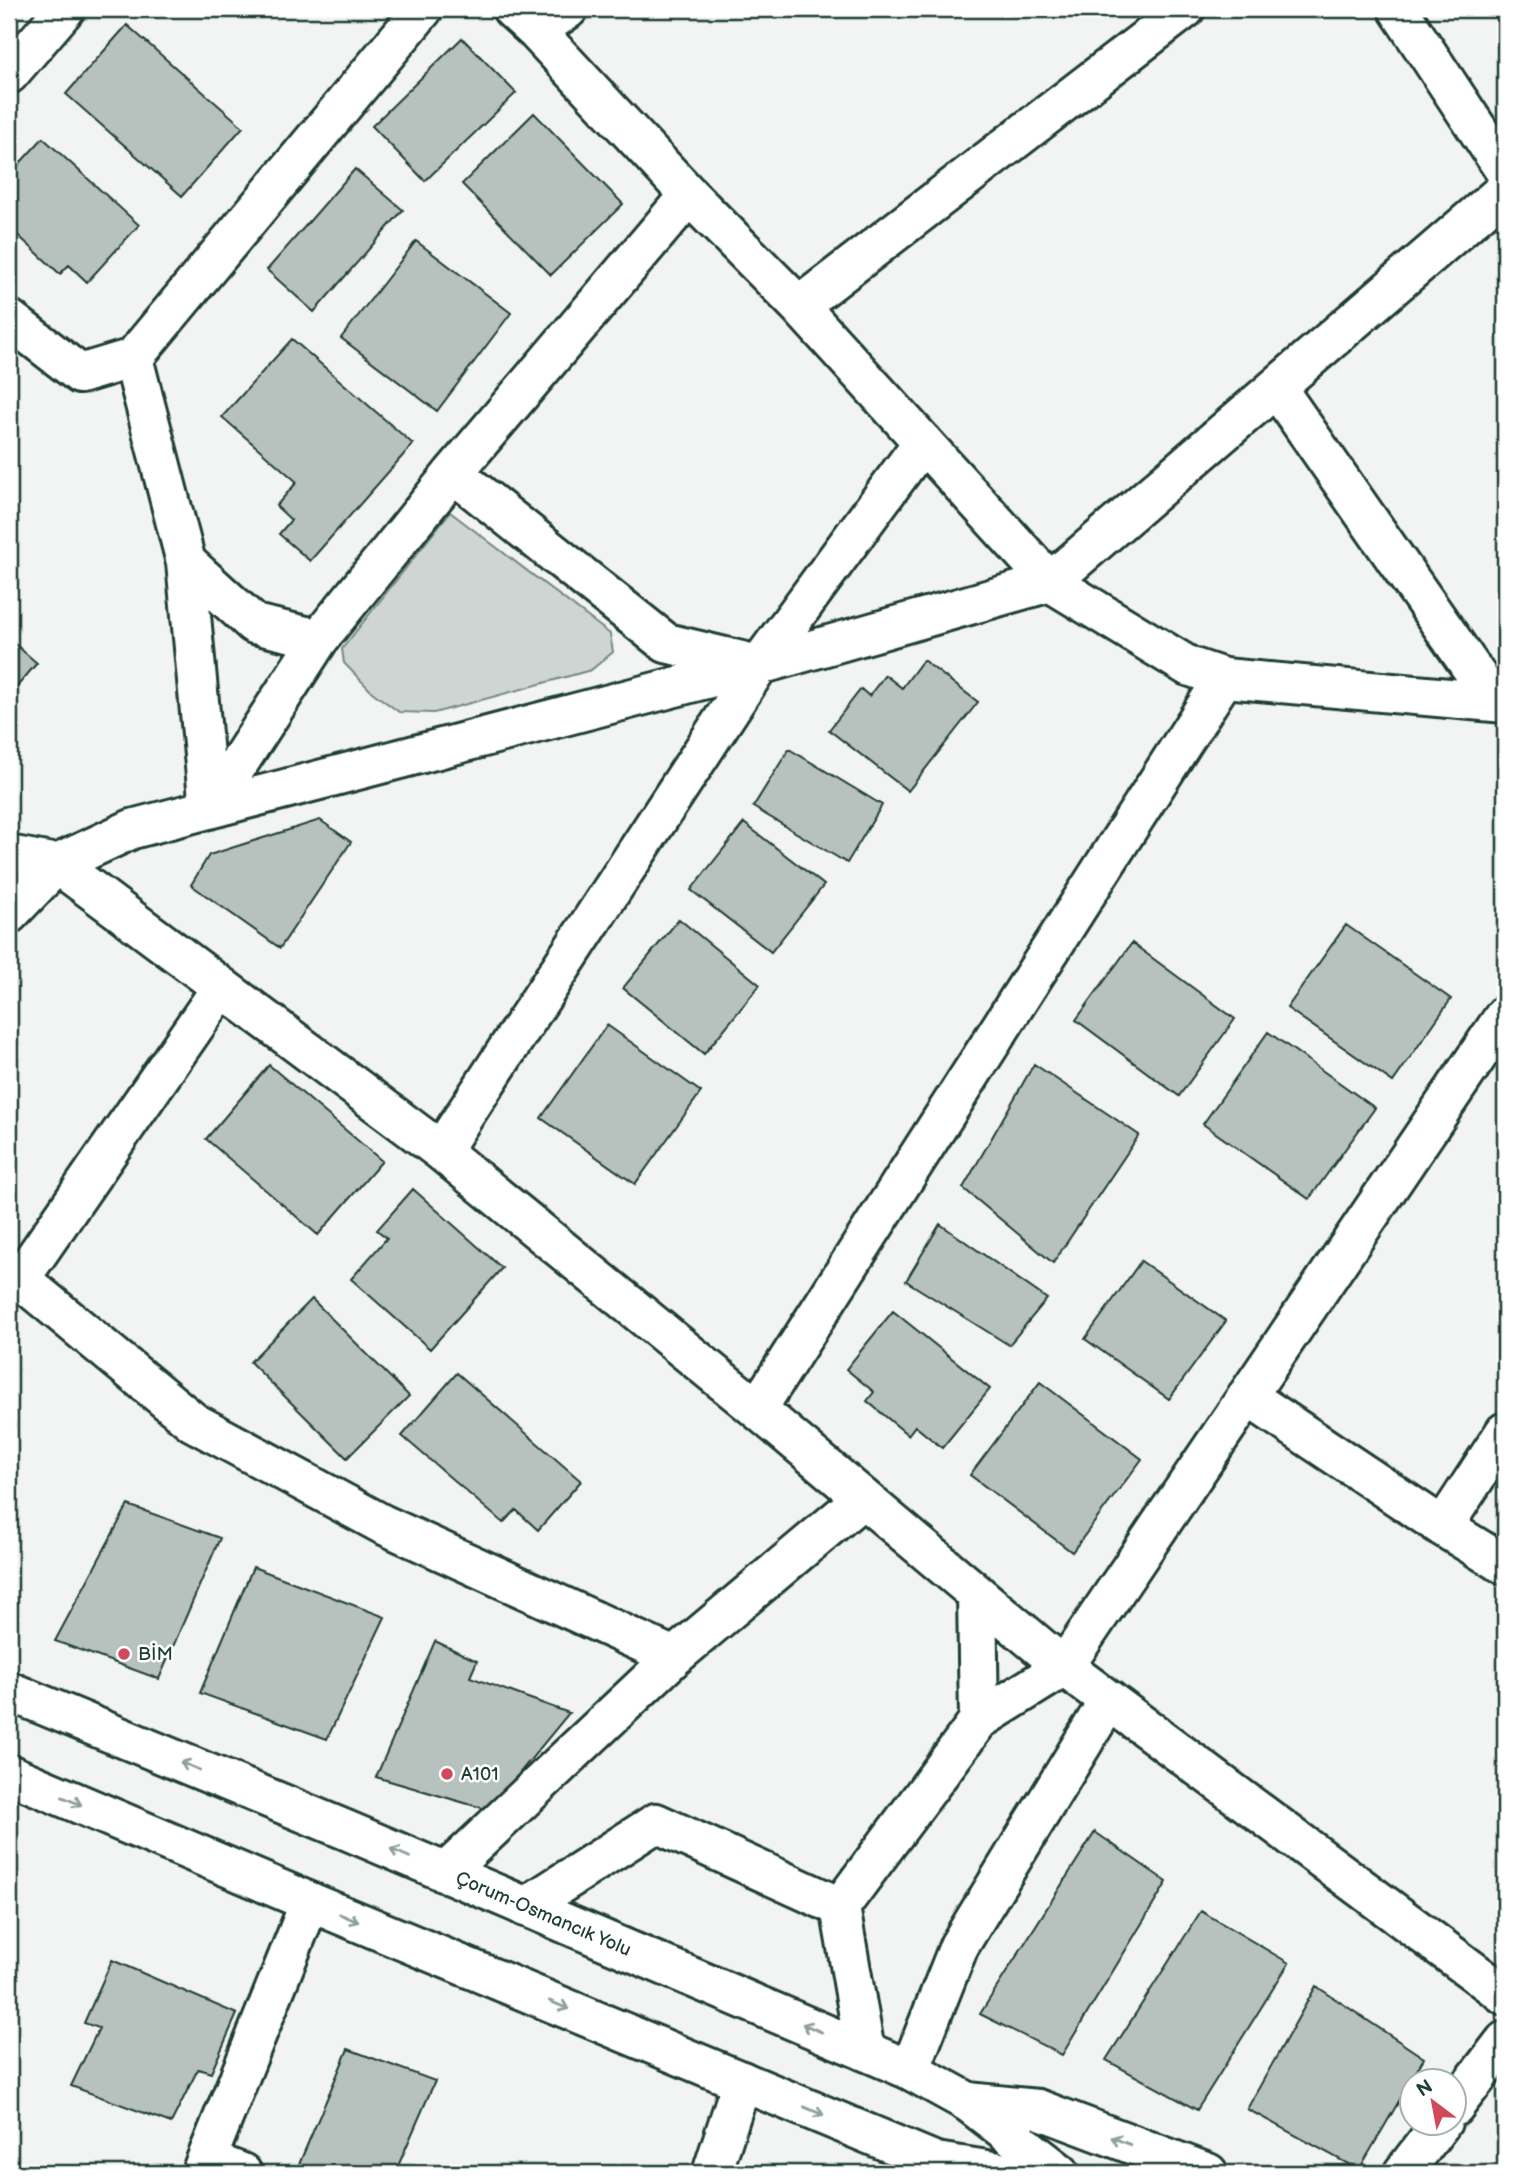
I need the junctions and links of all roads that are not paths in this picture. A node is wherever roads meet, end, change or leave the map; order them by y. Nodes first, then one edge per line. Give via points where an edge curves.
1 (65, 9) edge
2 (423, 9) edge
3 (568, 9) edge
4 (1185, 9) edge
5 (1398, 9) edge
6 (524, 20) edge
7 (9, 74) edge
8 (1505, 171) edge
9 (1505, 190) edge
10 (689, 195) junction
11 (799, 306) junction
12 (9, 319) edge
13 (132, 358) junction
14 (1276, 387) junction
15 (923, 442) junction
16 (453, 473) junction
17 (186, 562) junction
18 (1050, 582) junction
19 (319, 639) junction
20 (759, 665) junction
21 (1224, 677) junction
22 (1500, 703) edge
23 (209, 809) junction
24 (9, 855) edge
25 (57, 864) junction
26 (9, 914) edge
27 (222, 988) junction
28 (1505, 1015) edge
29 (441, 1151) junction
30 (14, 1275) edge
31 (1247, 1396) junction
32 (757, 1409) junction
33 (1505, 1432) edge
34 (863, 1498) junction
35 (1443, 1527) junction
36 (1505, 1565) edge
37 (977, 1594) junction
38 (674, 1657) junction
39 (1064, 1667) junction
40 (9, 1691) edge
41 (1109, 1700) junction
42 (979, 1720) junction
43 (9, 1774) edge
44 (445, 1873) junction
45 (310, 1902) junction
46 (840, 1906) junction
47 (525, 1907) junction
48 (1505, 1995) edge
49 (1505, 2041) edge
50 (865, 2051) junction
51 (910, 2070) junction
52 (743, 2081) junction
53 (1468, 2089) edge
54 (968, 2102) junction
55 (1432, 2136) edge
56 (944, 2168) edge
57 (217, 2169) edge
58 (712, 2173) edge
59 (1006, 2173) edge
60 (1060, 2173) edge
61 (1208, 2173) edge
62 (1403, 2173) edge

1 - 7 main road
2 - 13 main road
3 - 6 main road
4 - 11 main road
5 - 8 main road
6 - 10 main road
9 - 14 main road
10 - 11 main road
10 - 16 main road
11 - 15 main road
12 - 13 main road via 80,374
13 - 17 main road
14 - 18 main road
14 - 22 main road
15 - 18 main road
15 - 20 main road
16 - 19 main road
16 - 20 main road via 666,643
17 - 19 main road via 254,624
17 - 23 main road
18 - 20 main road
18 - 21 main road via 1188,666
19 - 23 main road
20 - 23 main road
20 - 29 main road
21 - 22 main road
21 - 32 main road
23 - 25 main road via 132,829
24 - 25 main road
25 - 26 main road
25 - 27 main road
27 - 29 main road
27 - 30 main road
28 - 31 main road
29 - 32 main road
30 - 38 main road via 193,1422 382,1524
31 - 35 main road
31 - 39 main road
32 - 34 main road
33 - 35 main road
34 - 37 main road
34 - 38 main road
35 - 36 main road
37 - 39 main road
37 - 42 main road
38 - 44 main road
39 - 41 main road
39 - 42 main road
44 -> 40 main road, Çorum-Osmancık Yolu
41 - 48 main road
41 - 51 main road via 958,1946
42 - 46 main road
43 -> 45 main road
44 - 47 main road, Çorum-Osmancık Yolu
45 -> 52 main road
45 - 57 main road
46 - 47 main road via 656,1823
46 - 50 main road
50 -> 47 main road, Çorum-Osmancık Yolu
49 - 53 main road
50 - 51 main road, Çorum-Osmancık Yolu
51 - 54 main road, Çorum-Osmancık Yolu
52 -> 56 main road
52 - 58 main road
54 - 60 main road, Çorum-Osmancık Yolu
61 -> 54 main road via 1038,2109
55 - 62 main road
56 - 59 main road

